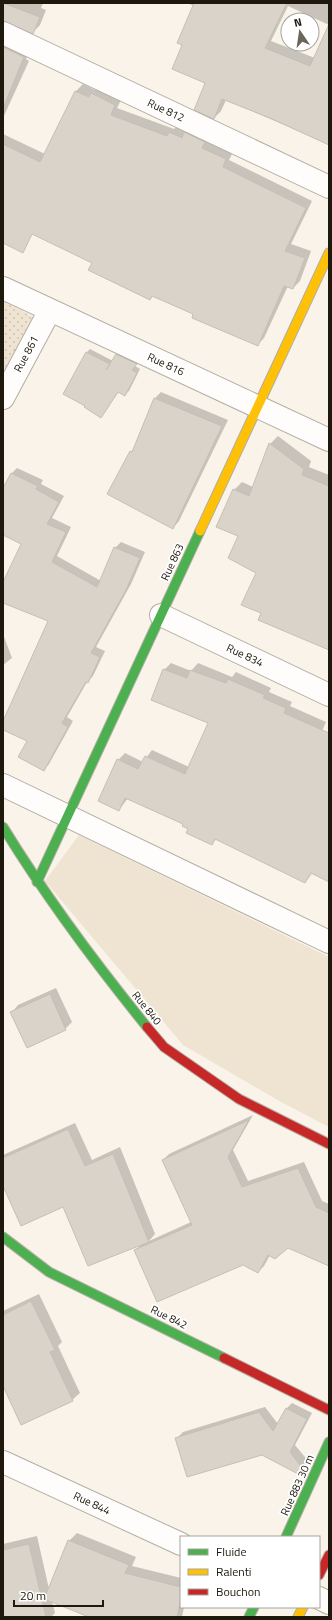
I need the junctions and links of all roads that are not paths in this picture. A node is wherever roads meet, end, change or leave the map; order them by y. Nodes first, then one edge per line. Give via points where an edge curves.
1 (3, 33) edge
2 (329, 187) edge
3 (329, 253) edge
4 (3, 288) edge
5 (50, 310) junction
6 (3, 398) edge
7 (258, 406) junction
8 (329, 440) edge
9 (161, 615) junction
10 (329, 695) edge
11 (3, 785) edge
12 (68, 816) junction
13 (3, 827) edge
14 (37, 882) junction
15 (329, 942) edge
16 (329, 1144) edge
17 (3, 1238) edge
18 (329, 1410) edge
19 (329, 1442) edge
20 (3, 1462) edge
21 (286, 1536) edge
22 (180, 1544) edge
23 (329, 1555) edge
24 (320, 1573) edge
25 (320, 1598) edge
26 (329, 1603) edge
27 (254, 1608) edge
28 (302, 1608) edge
29 (249, 1617) edge
30 (298, 1617) edge

1 - 2 street, Rue 812
3 - 7 street, Rue 863
4 - 5 street, Rue 816
5 - 6 street, Rue 861
5 - 7 street, Rue 816
7 - 8 street, Rue 816
7 - 9 street, Rue 863
9 - 10 street, Rue 834
9 - 12 street, Rue 863
11 - 12 street
12 - 14 street, Rue 863
12 - 15 street
13 - 14 street, Rue 840
14 - 16 street, Rue 840 via 116,989 164,1047 239,1099
17 - 18 street, Rue 842 via 49,1272
19 - 21 street, Rue 883 30 m
20 - 22 street, Rue 844
23 - 24 street
25 - 26 street
27 - 29 street
28 - 30 street

